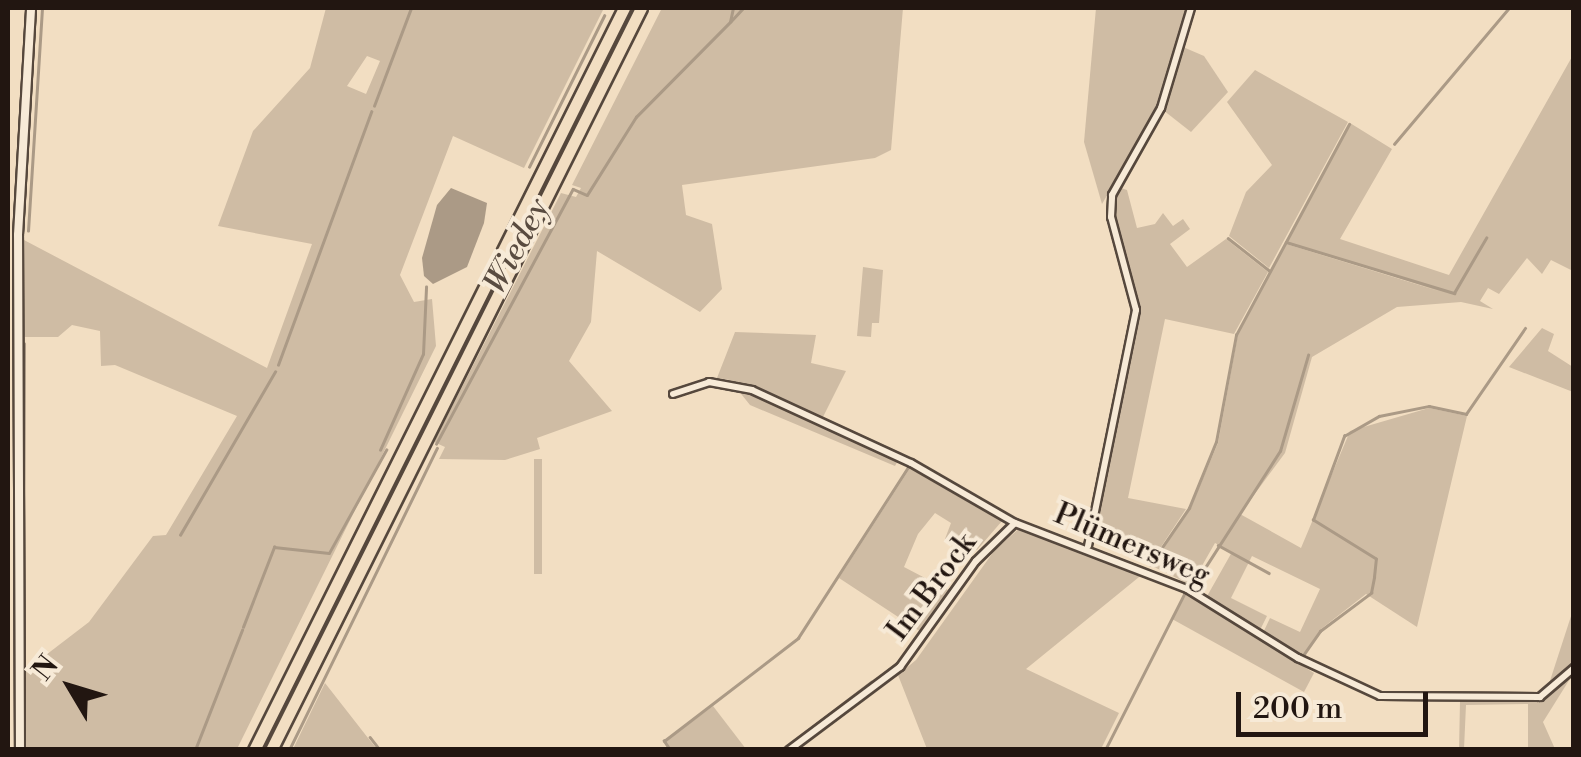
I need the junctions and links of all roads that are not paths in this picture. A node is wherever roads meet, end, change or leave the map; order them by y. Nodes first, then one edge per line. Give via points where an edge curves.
1 (32, 8) edge
2 (624, 8) edge
3 (641, 8) edge
4 (1191, 8) edge
5 (8, 226) edge
6 (18, 229) junction
7 (673, 394) dead end
8 (1015, 523) junction
9 (1088, 546) junction
10 (1574, 668) edge
11 (20, 750) edge
12 (254, 750) edge
13 (271, 750) edge
14 (788, 750) edge

1 - 6 street
2 - 12 highway
3 - 13 highway
4 - 9 street via 1160,108 1112,195 1111,217 1136,310
5 - 6 street
6 - 11 street
7 - 8 street, Plümersweg via 709,382 738,384 910,463
8 - 9 street, Plümersweg
8 - 14 street, Im Brock via 976,561 900,668
9 - 10 street, Plümersweg via 1186,589 1298,658 1395,700 1540,697

